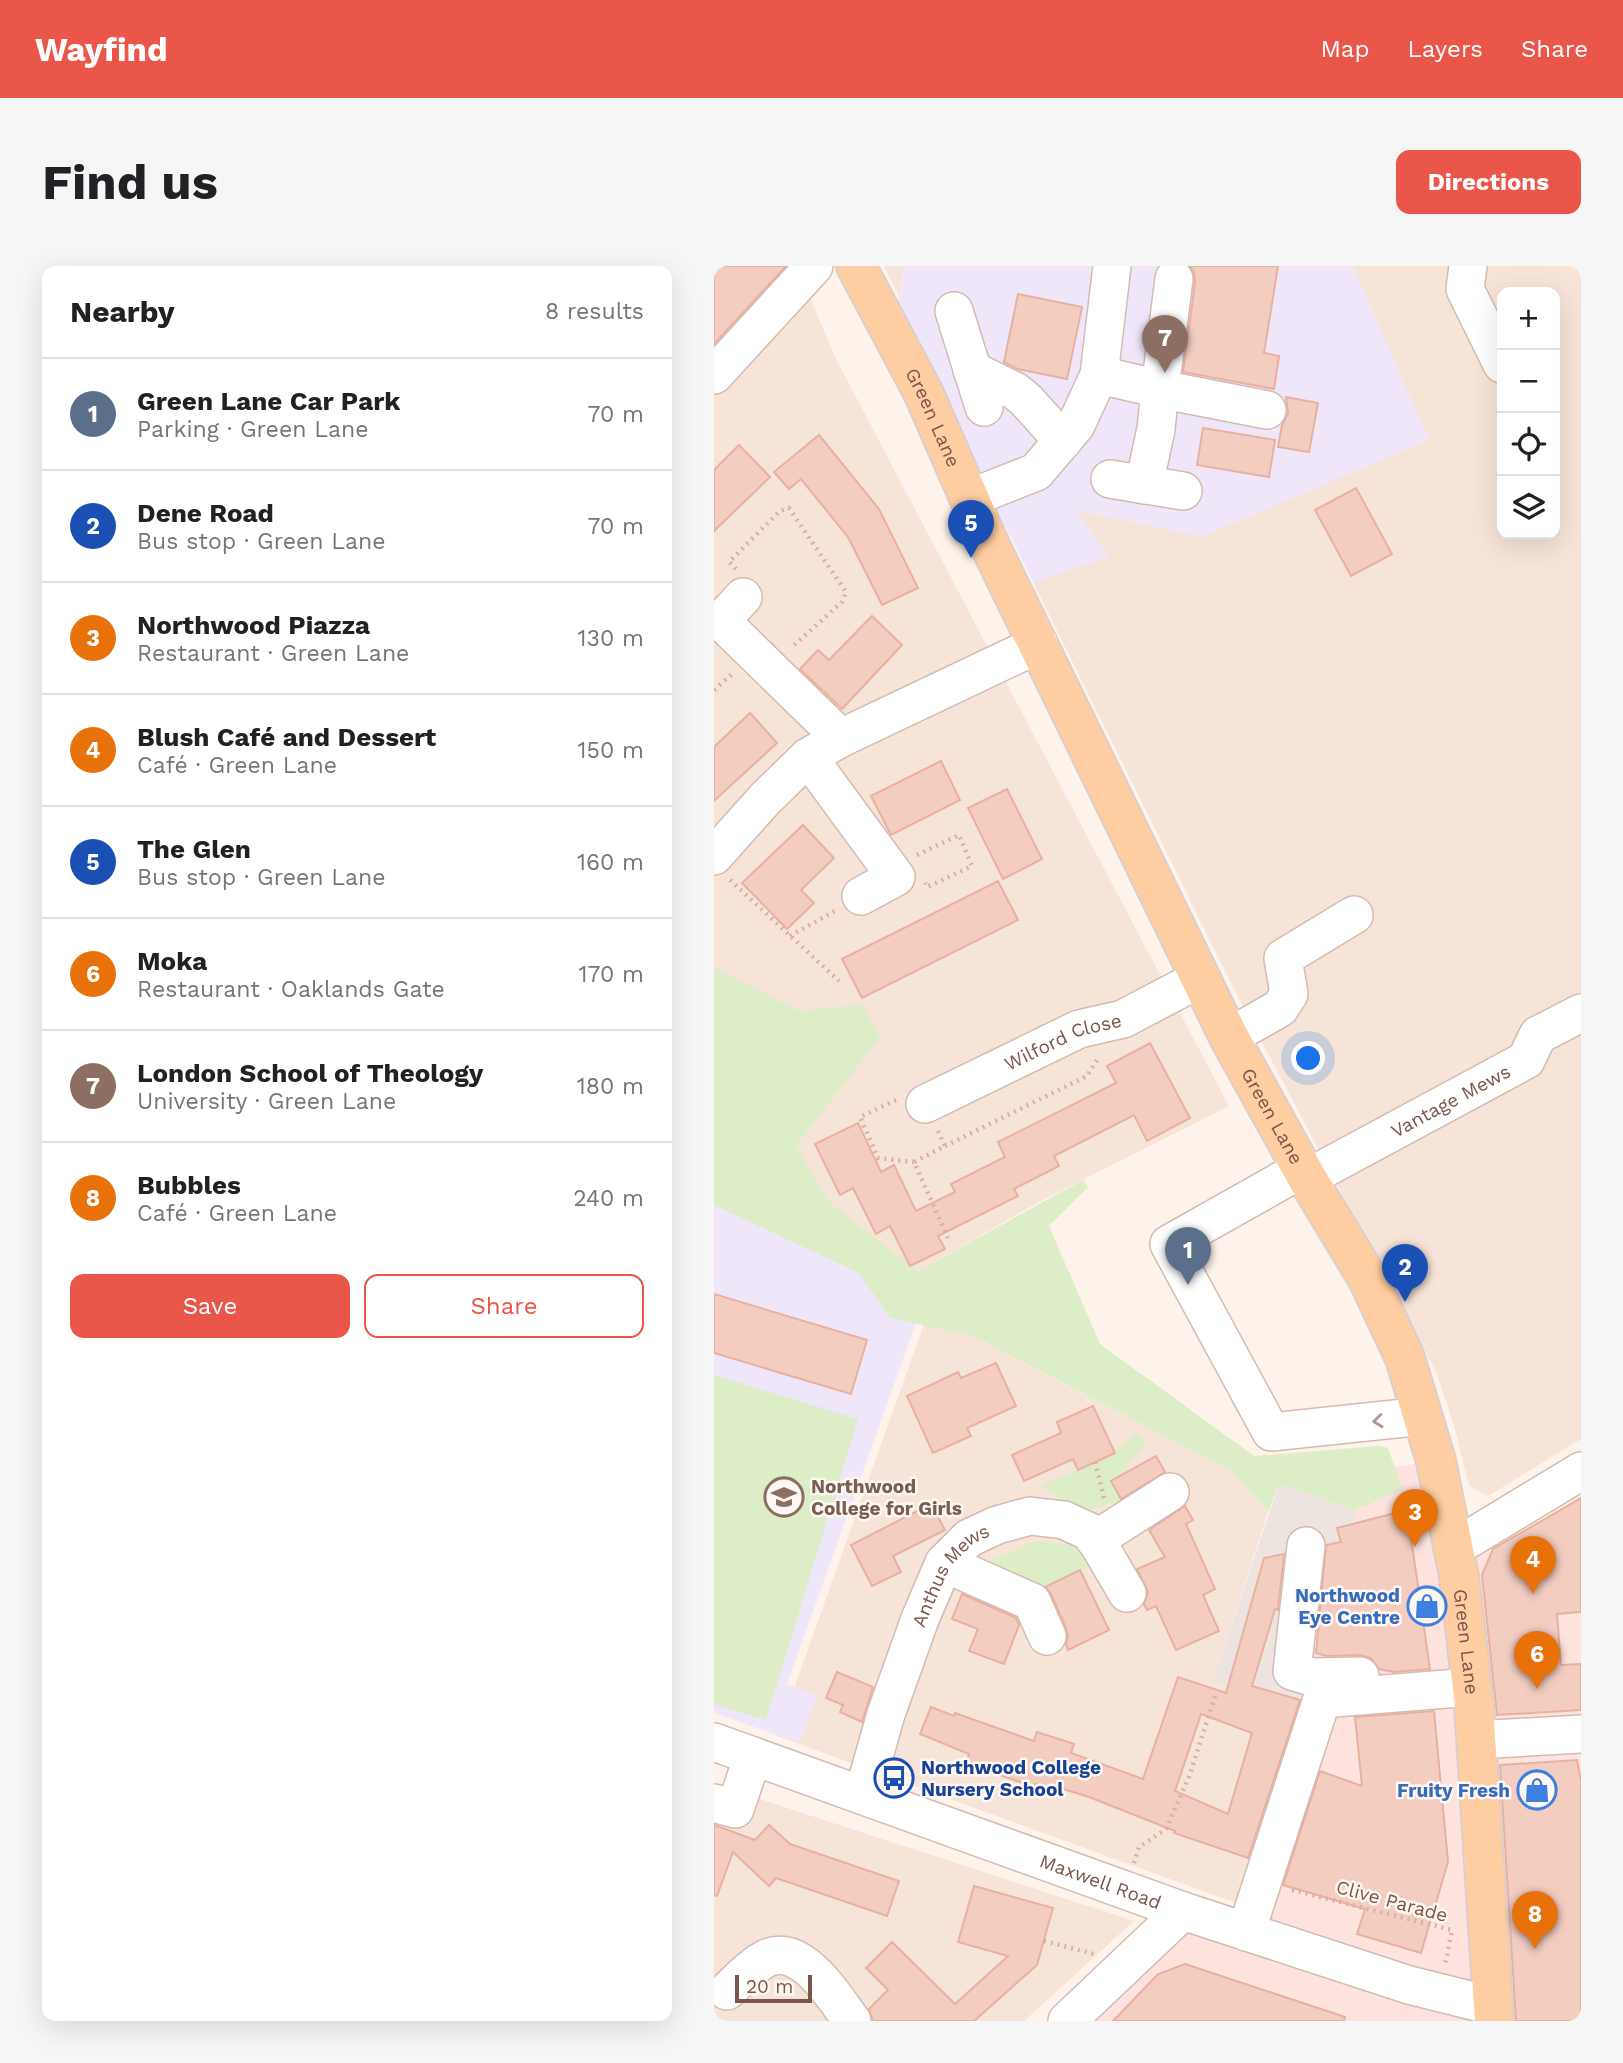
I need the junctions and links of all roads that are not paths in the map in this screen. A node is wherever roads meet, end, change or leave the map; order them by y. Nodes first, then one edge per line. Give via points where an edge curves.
1 (814, 266) edge
2 (856, 266) edge
3 (1112, 266) edge
4 (1468, 266) edge
5 (1174, 279) dead end
6 (954, 311) dead end
7 (1497, 354) edge
8 (972, 370) junction
9 (714, 375) edge
10 (1099, 375) junction
11 (1160, 389) junction
12 (984, 407) dead end
13 (1267, 410) dead end
14 (1063, 441) junction
15 (1183, 491) dead end
16 (970, 498) junction
17 (743, 597) road end
18 (1039, 644) junction
19 (841, 738) junction
20 (808, 757) junction
21 (719, 865) edge
22 (861, 896) road end
23 (1354, 915) dead end
24 (1201, 978) junction
25 (1581, 1013) edge
26 (1229, 1037) junction
27 (925, 1104) road end
28 (1305, 1173) junction
29 (1423, 1416) junction
30 (1581, 1471) edge
31 (1170, 1492) dead end
32 (1095, 1540) junction
33 (1306, 1546) dead end
34 (1454, 1548) junction
35 (944, 1563) junction
36 (1127, 1592) dead end
37 (1046, 1636) dead end
38 (1471, 1681) junction
39 (1581, 1734) edge
40 (1476, 1740) junction
41 (714, 1742) edge
42 (753, 1756) junction
43 (863, 1795) junction
44 (714, 1803) edge
45 (1183, 1912) junction
46 (1246, 1932) junction
47 (727, 1991) dead end
48 (1494, 2014) edge
49 (1078, 2018) edge
50 (852, 2021) edge

1 - 9 street
2 - 16 main road, Green Lane via 923,392
3 - 10 street
4 - 7 street via 1465,289
5 - 11 street
6 - 8 street
8 - 12 street
8 - 14 street via 1015,391
10 - 11 street
10 - 14 street via 1076,425
11 - 13 street
11 - 15 street via 1156,429 1127,482
14 - 16 street via 1036,472
16 - 18 main road, Green Lane
17 - 19 street via 721,621
18 - 19 street
18 - 24 main road, Green Lane
19 - 20 street
20 - 21 street via 765,799
20 - 22 street via 907,872
23 - 26 street via 1283,958 1289,994 1280,1008
24 - 26 main road, Green Lane
24 - 27 street, Wilford Close via 1123,1019 1079,1029
25 - 28 street, Vantage Mews via 1538,1035 1526,1060
26 - 28 main road, Green Lane
28 - 29 main road, Green Lane via 1368,1279 1405,1358
29 -> 28 street, Vantage Mews via 1271,1432 1169,1244
29 - 34 main road, Green Lane
30 - 34 street
31 - 32 street
32 - 35 street, Anthus Mews via 1091,1533 1064,1520 1030,1516 969,1538
32 - 36 street, Anthus Mews
33 - 38 street via 1292,1671 1312,1677
34 - 38 main road, Green Lane
35 - 37 street via 1032,1602
35 - 43 street, Anthus Mews via 886,1714
38 - 40 main road, Green Lane
38 - 46 street via 1322,1699
39 - 40 street
40 - 48 main road, Green Lane
41 - 42 street, Maxwell Road
42 - 43 street, Maxwell Road
42 - 44 street via 735,1809
43 - 45 street, Maxwell Road
45 - 46 street, Maxwell Road
45 - 49 street
46 - 48 street, Maxwell Road
47 - 50 street via 760,1961 784,1956 814,1971

